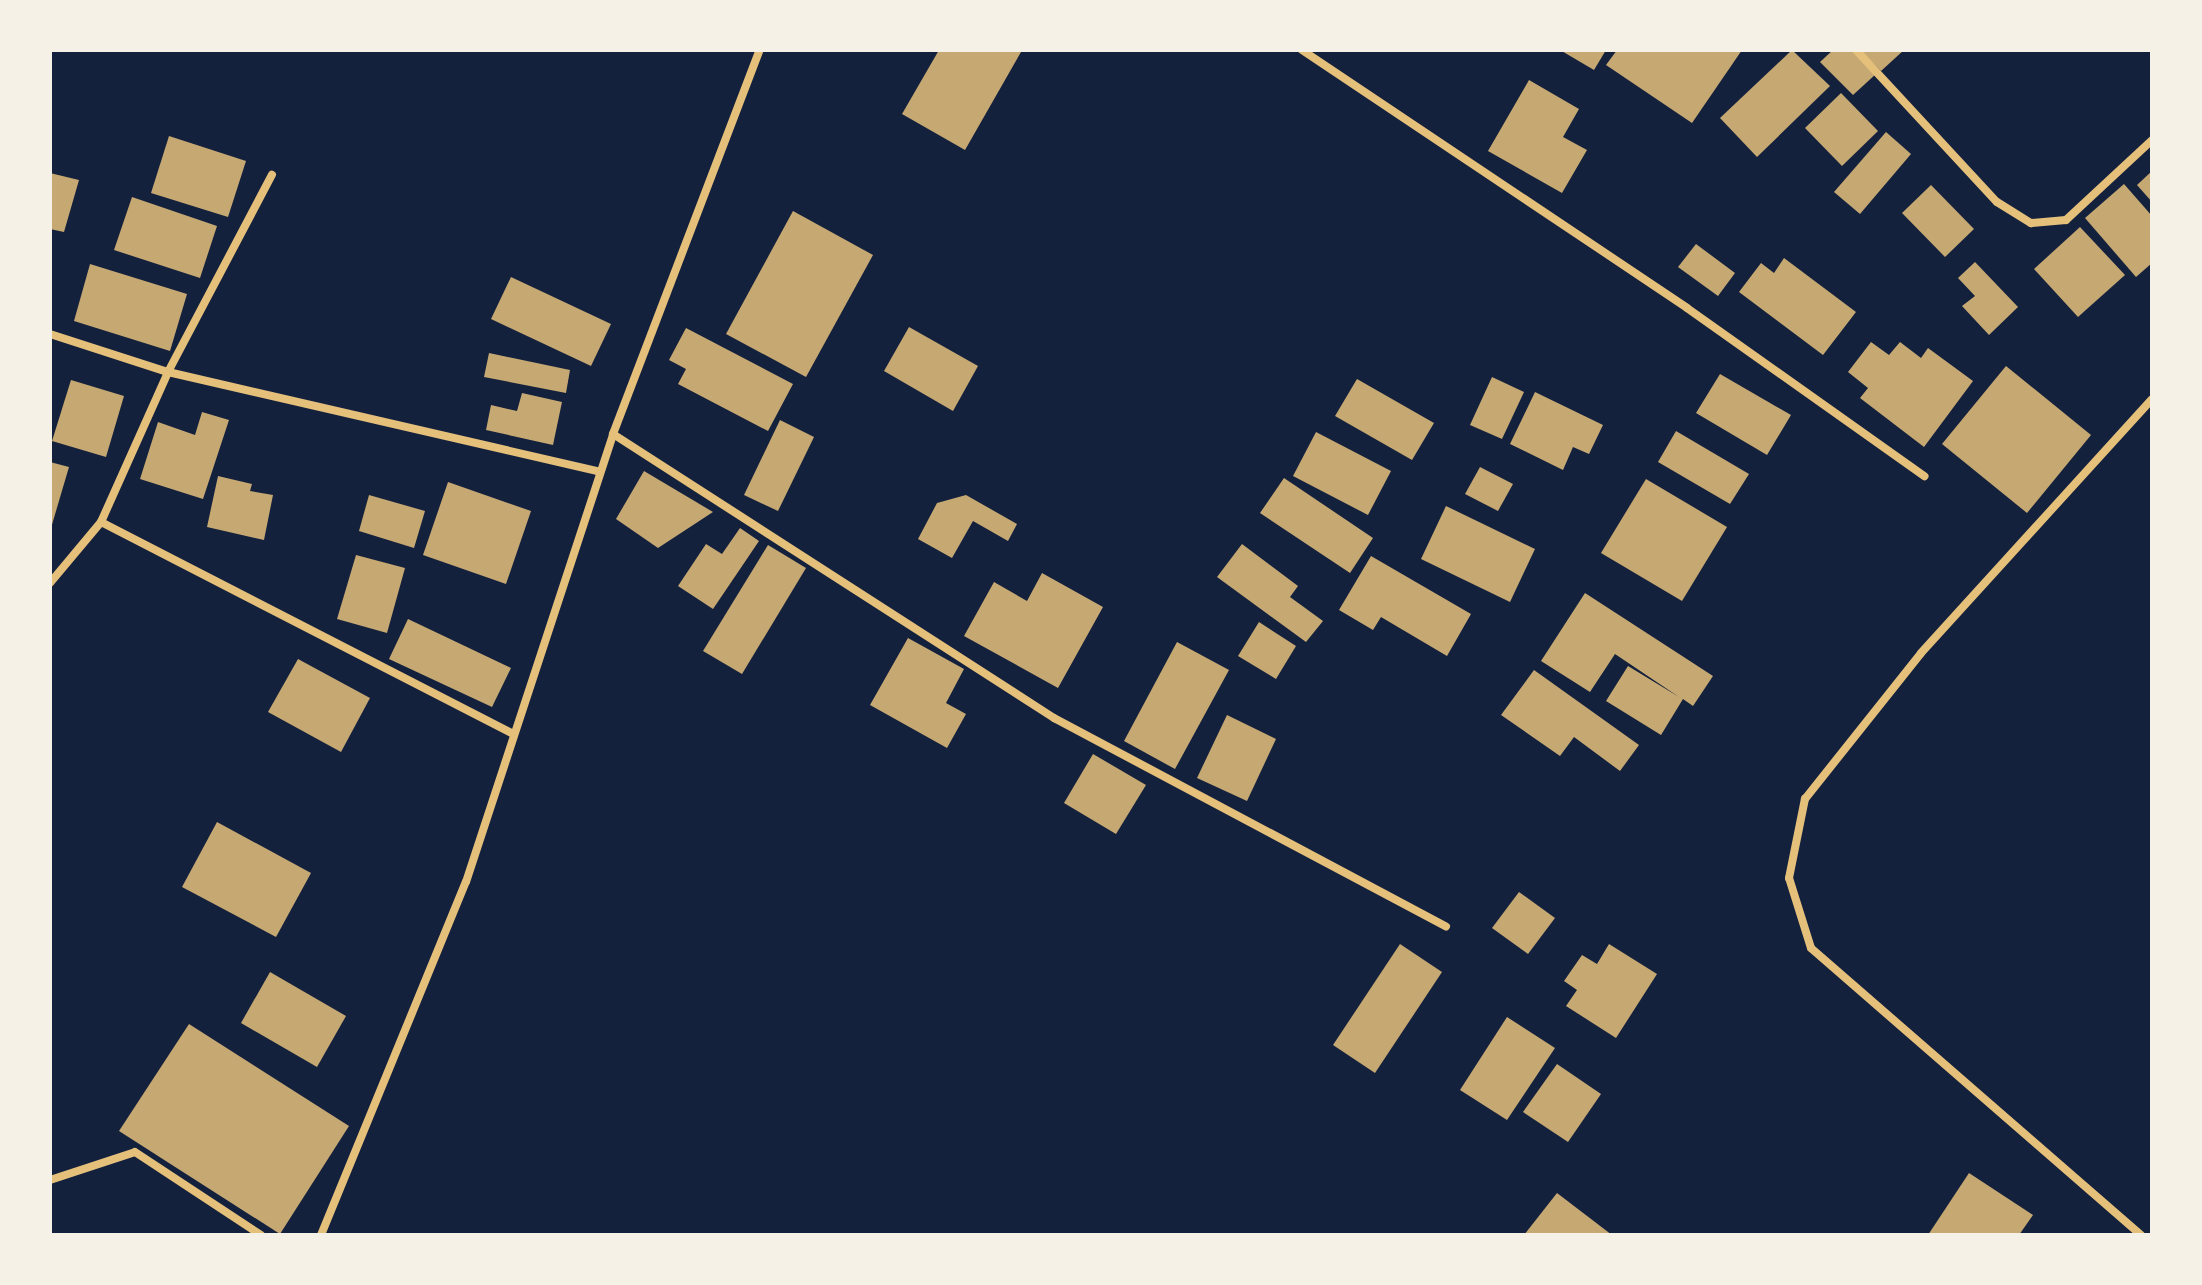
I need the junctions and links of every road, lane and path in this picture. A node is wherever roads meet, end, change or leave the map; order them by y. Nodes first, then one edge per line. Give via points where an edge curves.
1 (760, 50) edge
2 (1302, 50) edge
3 (1856, 50) edge
4 (2152, 140) edge
5 (272, 175) dead end
6 (50, 334) edge
7 (168, 372) junction
8 (2152, 399) edge
9 (613, 434) junction
10 (600, 472) junction
11 (1924, 476) dead end
12 (101, 522) junction
13 (50, 583) edge
14 (514, 734) junction
15 (1446, 926) dead end
16 (50, 1180) edge
17 (261, 1235) edge
18 (321, 1235) edge
19 (2141, 1235) edge

1 - 9 street
2 - 11 street via 1687,308
3 - 4 street via 1997,202 2031,223 2066,220
5 - 7 street
6 - 7 street
7 - 10 street
7 - 12 street
8 - 19 street via 1921,653 1805,799 1789,878 1811,948
9 - 10 street
9 - 15 street via 1054,718
10 - 14 street
12 - 13 street
12 - 14 street
14 - 18 street via 466,882
16 - 17 street via 135,1152

